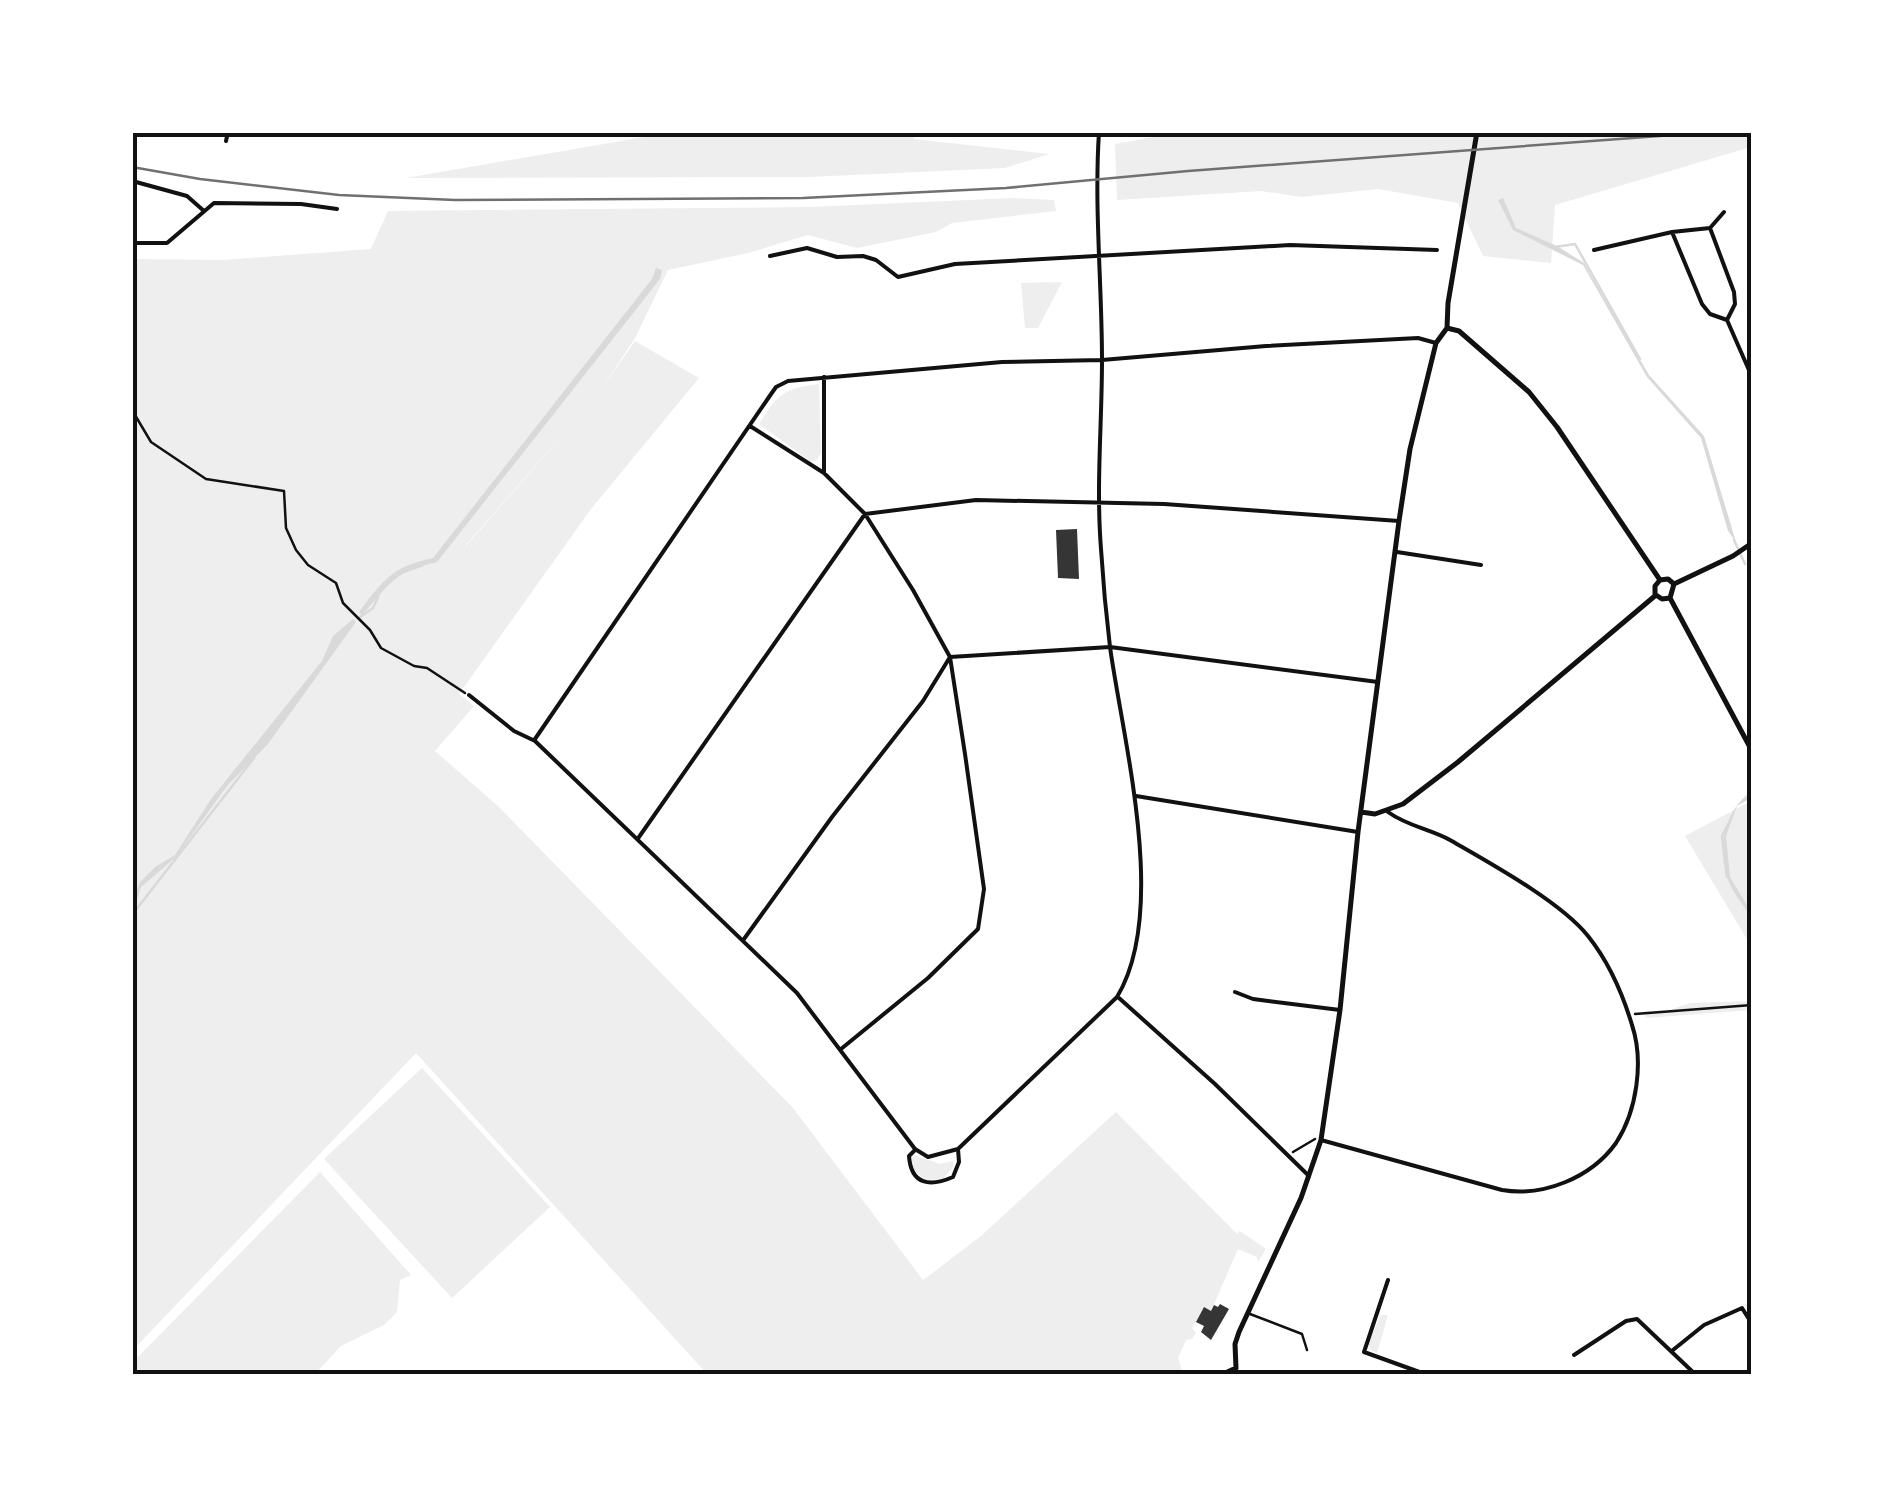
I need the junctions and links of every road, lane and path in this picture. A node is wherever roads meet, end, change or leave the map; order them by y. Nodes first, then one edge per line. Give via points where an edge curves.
1 (228, 132) edge
2 (1099, 132) edge
3 (1477, 132) edge
4 (226, 141) dead end
5 (136, 182) dead end
6 (337, 208) dead end
7 (204, 211) junction
8 (1724, 212) dead end
9 (1710, 228) junction
10 (1672, 232) junction
11 (132, 243) edge
12 (1436, 250) dead end
13 (1594, 250) dead end
14 (770, 256) dead end
15 (1099, 256) junction
16 (1727, 320) junction
17 (1447, 328) junction
18 (1436, 343) junction
19 (1102, 360) junction
20 (824, 376) junction
21 (1752, 377) edge
22 (132, 410) edge
23 (750, 426) junction
24 (824, 472) junction
25 (1098, 504) junction
26 (865, 514) junction
27 (1399, 520) junction
28 (1751, 544) edge
29 (1395, 552) junction
30 (1481, 565) dead end
31 (1660, 580) junction
32 (1674, 584) junction
33 (1656, 595) junction
34 (1670, 598) junction
35 (1110, 647) junction
36 (950, 657) junction
37 (1378, 682) junction
38 (470, 696) joint
39 (534, 740) junction
40 (1752, 751) edge
41 (1136, 796) junction
42 (1361, 812) junction
43 (1388, 812) junction
44 (1358, 832) junction
45 (638, 838) junction
46 (743, 941) junction
47 (1234, 992) dead end
48 (1117, 997) junction
49 (1752, 1005) edge
50 (1340, 1010) junction
51 (1629, 1015) junction
52 (841, 1049) junction
53 (1311, 1138) dead end
54 (1321, 1140) junction
55 (915, 1149) junction
56 (958, 1149) junction
57 (1292, 1153) dead end
58 (1309, 1176) junction
59 (1388, 1280) dead end
60 (1248, 1313) junction
61 (1752, 1324) edge
62 (1306, 1350) dead end
63 (1672, 1351) junction
64 (1574, 1354) dead end
65 (1236, 1368) junction
66 (1223, 1374) edge
67 (1242, 1374) edge
68 (1425, 1374) edge
69 (1695, 1374) edge

1 - 4 street
2 - 15 street
3 - 17 street
5 - 7 street via 187,196
6 - 7 street via 214,203
7 - 11 street via 167,243
8 - 9 street
9 - 10 street
9 - 16 street via 1734,292
10 - 13 street
10 - 16 street via 1702,304
12 - 15 street via 1290,245
14 - 15 street via 807,248 863,256 898,277 955,264
15 - 19 street
16 - 21 street
17 - 18 street
17 - 31 street via 1529,392
18 - 19 street via 1418,338
18 - 27 street
19 - 20 street
19 - 25 street
20 - 23 street via 776,387
20 - 24 street
22 - 38 path via 152,442 206,478 284,491 286,528 296,550 336,582 342,603 386,652
23 - 24 street
23 - 39 street
24 - 26 street
25 - 26 street via 976,500
25 - 27 street
25 - 35 street
26 - 36 street
26 - 45 street
27 - 29 street
28 - 32 street
29 - 30 street
29 - 37 street
31 - 32 street
31 - 33 street
32 - 34 street
33 - 34 street
33 - 43 street via 1458,762
34 - 40 street
35 - 36 street
35 - 37 street
35 - 41 street
36 - 46 street
36 - 52 street via 984,889 982,915 972,938
37 - 42 street
38 - 39 street
39 - 45 street
41 - 44 street
41 - 48 street via 1140,901 1129,973
42 - 43 street
42 - 44 street
43 - 51 street via 1447,838 1571,919 1596,947
44 - 50 street
45 - 46 street
46 - 52 street
47 - 50 street
48 - 56 street
48 - 58 street
49 - 51 path
50 - 54 street
51 - 54 street via 1638,1066 1627,1121 1595,1164 1541,1192 1487,1187
52 - 55 street
53 - 57 path
54 - 58 street
55 - 56 street via 928,1157
55 - 56 street via 909,1156 914,1176 937,1184 953,1178
58 - 60 street
59 - 68 street via 1364,1352
60 - 62 lane via 1302,1334
60 - 65 street via 1235,1344
61 - 63 street via 1742,1308 1704,1325
63 - 64 street via 1637,1320
63 - 69 street
65 - 66 street
65 - 67 street

